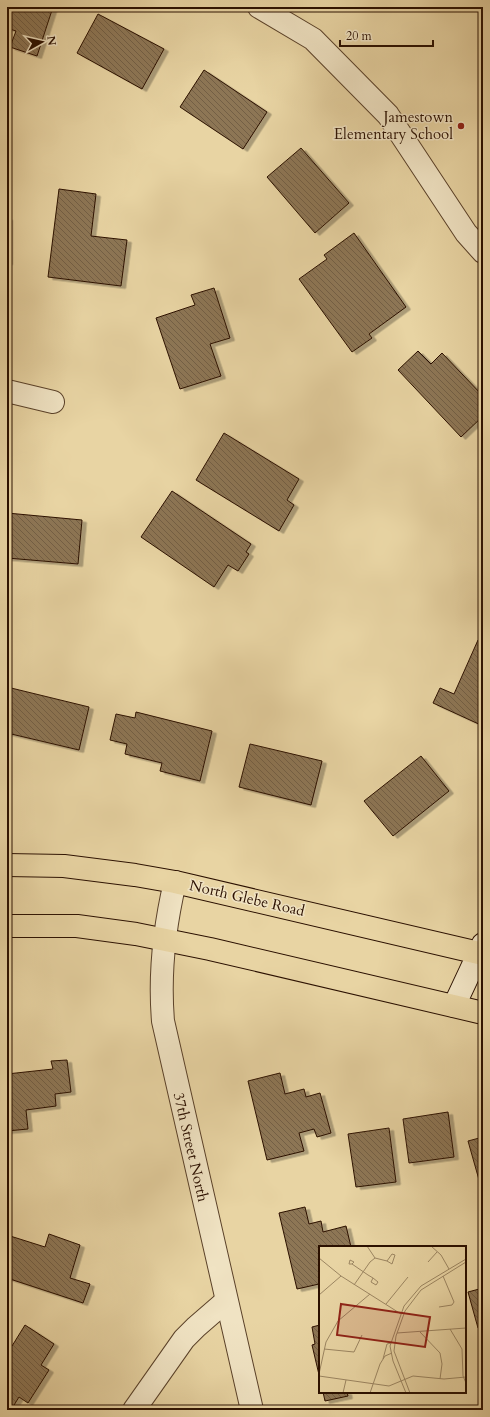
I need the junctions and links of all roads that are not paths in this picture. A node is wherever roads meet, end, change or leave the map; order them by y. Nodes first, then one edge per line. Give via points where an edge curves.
1 (259, 7) edge
2 (483, 252) edge
3 (7, 391) edge
4 (53, 402) dead end
5 (7, 865) edge
6 (175, 882) junction
7 (7, 926) edge
8 (164, 940) junction
9 (482, 950) edge
10 (454, 1006) junction
11 (483, 1013) edge
12 (226, 1301) junction
13 (134, 1410) edge
14 (252, 1410) edge

1 - 2 street via 313,39 388,115 466,233
3 - 4 street
5 - 6 main road, North Glebe Road via 79,868
6 - 8 street, 37th Street North
6 - 9 main road, North Glebe Road
7 - 8 main road via 77,926
8 - 10 main road
8 - 12 street, 37th Street North via 160,987 163,1021
9 - 10 street
10 - 11 main road
12 - 13 street via 184,1339
12 - 14 street, 37th Street North

